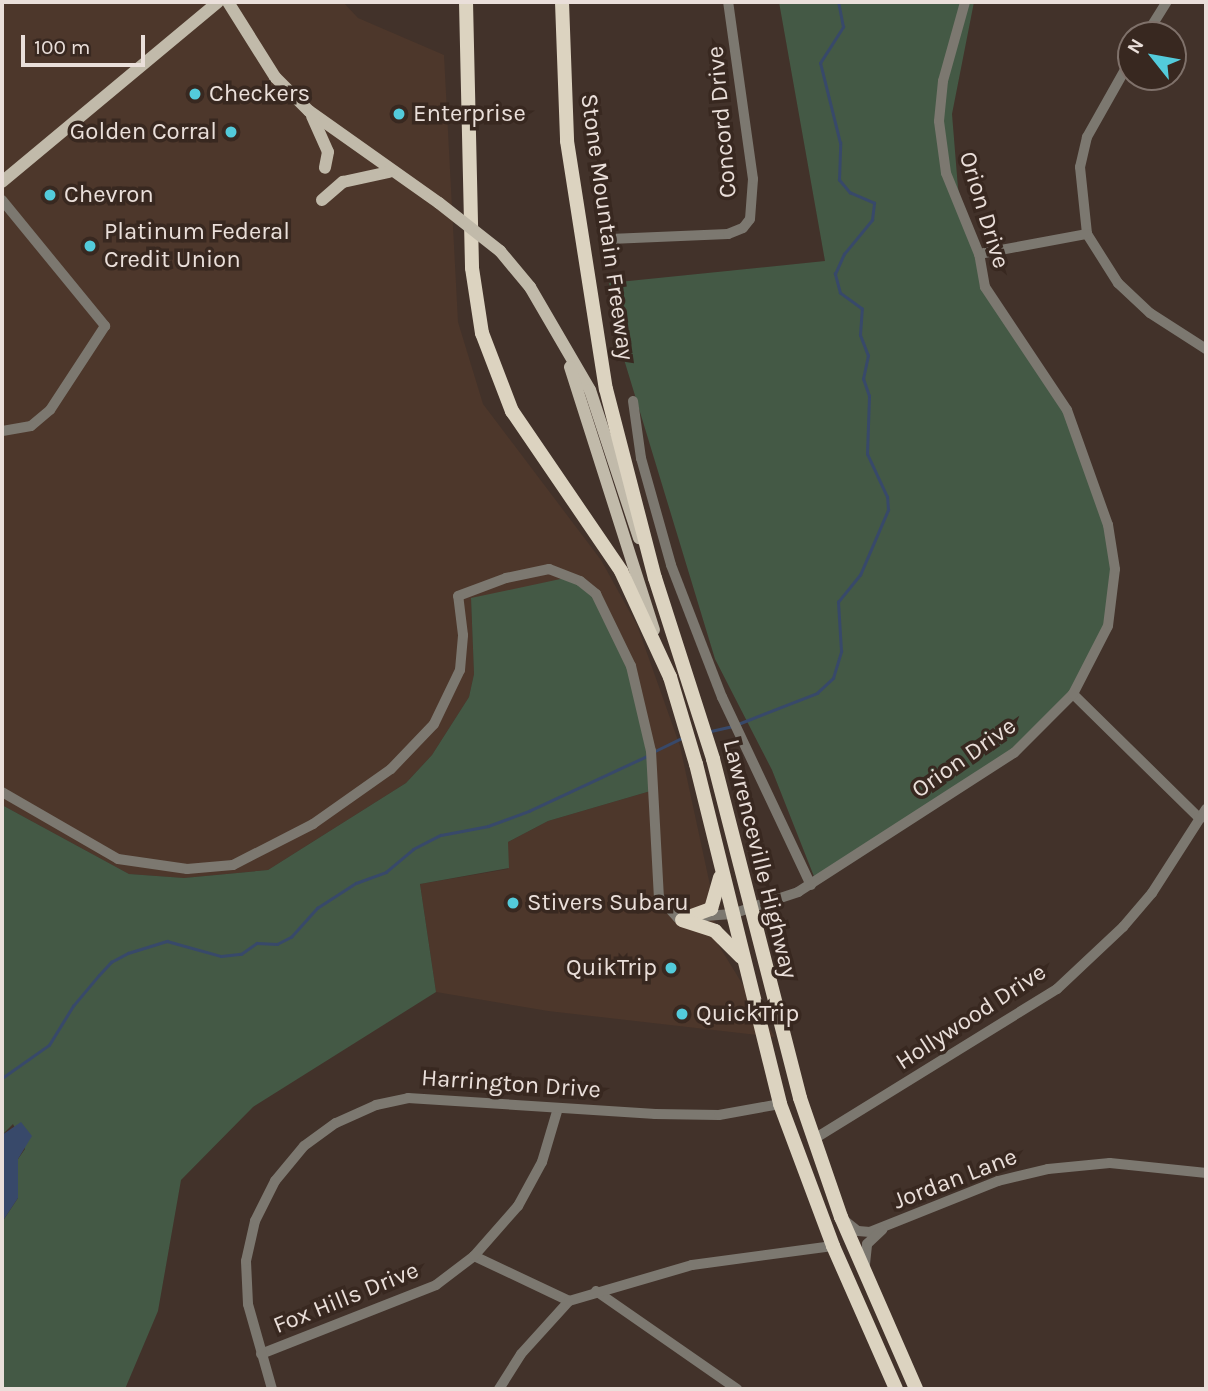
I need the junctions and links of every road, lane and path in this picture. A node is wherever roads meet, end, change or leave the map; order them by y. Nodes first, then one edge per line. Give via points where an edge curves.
1 (218, 2) edge
2 (228, 2) edge
3 (466, 2) edge
4 (562, 2) edge
5 (728, 2) edge
6 (965, 2) edge
7 (1167, 2) edge
8 (1155, 21) edge
9 (1117, 84) edge
10 (311, 113) junction
11 (325, 168) dead end
12 (389, 172) junction
13 (2, 182) edge
14 (2, 200) edge
15 (322, 200) dead end
16 (1087, 234) junction
17 (610, 239) dead end
18 (979, 254) junction
19 (562, 340) junction
20 (1206, 349) edge
21 (633, 401) dead end
22 (2, 431) edge
23 (655, 578) junction
24 (670, 677) junction
25 (1073, 694) junction
26 (2, 792) edge
27 (1206, 808) edge
28 (1199, 819) junction
29 (721, 870) junction
30 (811, 885) junction
31 (752, 908) junction
32 (732, 914) junction
33 (682, 920) junction
34 (743, 959) junction
35 (780, 1104) junction
36 (558, 1108) junction
37 (814, 1139) junction
38 (1206, 1173) edge
39 (841, 1217) junction
40 (885, 1227) junction
41 (833, 1246) junction
42 (474, 1256) junction
43 (866, 1274) junction
44 (596, 1291) junction
45 (569, 1301) junction
46 (261, 1354) junction
47 (272, 1389) edge
48 (499, 1389) edge
49 (737, 1389) edge
50 (896, 1389) edge
51 (916, 1389) edge

1 - 13 main road
2 - 10 main road, Lawrenceville Highway via 275,77
3 - 24 highway via 472,268 481,333 512,411 621,571
4 - 23 highway, Stone Mountain Freeway via 567,141 585,276 606,389
5 - 17 street, Concord Drive via 753,179 750,219 743,228 707,237
6 - 18 street, Orion Drive via 943,81 939,121 946,173
7 - 8 street
9 - 16 street via 1087,137 1080,167
10 - 11 main road via 328,152
10 - 12 main road, Lawrenceville Highway
12 - 15 main road via 343,181
12 - 19 main road, Lawrenceville Highway, bridge via 439,203 500,251 530,287
14 - 22 street via 105,326 50,410 31,426
16 - 18 street
16 - 20 street via 1118,283 1150,313
18 - 25 street, Orion Drive via 985,287 1000,315 1067,410 1108,525 1115,569 1110,616
19 - 23 main road, Lawrenceville Highway via 590,390 623,497
19 - 24 main road, Lawrenceville Highway
21 - 30 street via 640,458 671,565 722,697
23 - 31 highway, Lawrenceville Highway via 713,759
24 - 29 highway, Lawrenceville Highway
25 - 28 street
25 - 30 street, Orion Drive via 1014,753
26 - 33 street via 137,864 214,869 268,849 313,824 391,769 434,724 460,670 463,635 458,596 549,569 580,581 609,613 632,666 655,786 659,897 670,914
27 - 28 street, Hollywood Drive
28 - 37 street, Hollywood Drive via 1130,919 1056,989
29 - 32 highway, Lawrenceville Highway
29 - 33 highway via 711,909
30 - 31 street, Orion Drive
31 - 32 street, Orion Drive
31 - 37 highway, Lawrenceville Highway via 773,1004
32 - 33 street, Orion Drive
32 - 34 highway, Lawrenceville Highway
33 - 34 highway via 723,936
34 - 35 highway, Lawrenceville Highway
35 - 36 street, Harrington Drive via 719,1115
35 - 41 highway, Lawrenceville Highway
36 - 42 street, Fox Hills Drive via 542,1162 517,1206
36 - 46 street, Harrington Drive via 408,1098 376,1105 304,1146 275,1181 255,1221 246,1261 248,1304
37 - 39 highway, Lawrenceville Highway
38 - 40 street, Jordan Lane via 1110,1163 1048,1169 998,1181
39 - 40 street, Jordan Lane via 863,1233
39 - 43 highway, Lawrenceville Highway
40 - 43 street, Jordan Lane via 866,1248
41 - 44 street via 692,1265
41 - 50 highway, Lawrenceville Highway
42 - 45 street
42 - 46 street, Fox Hills Drive via 436,1285
43 - 51 highway, Lawrenceville Highway
44 - 45 street
44 - 49 street
45 - 48 street via 521,1354
46 - 47 street, Harrington Drive

